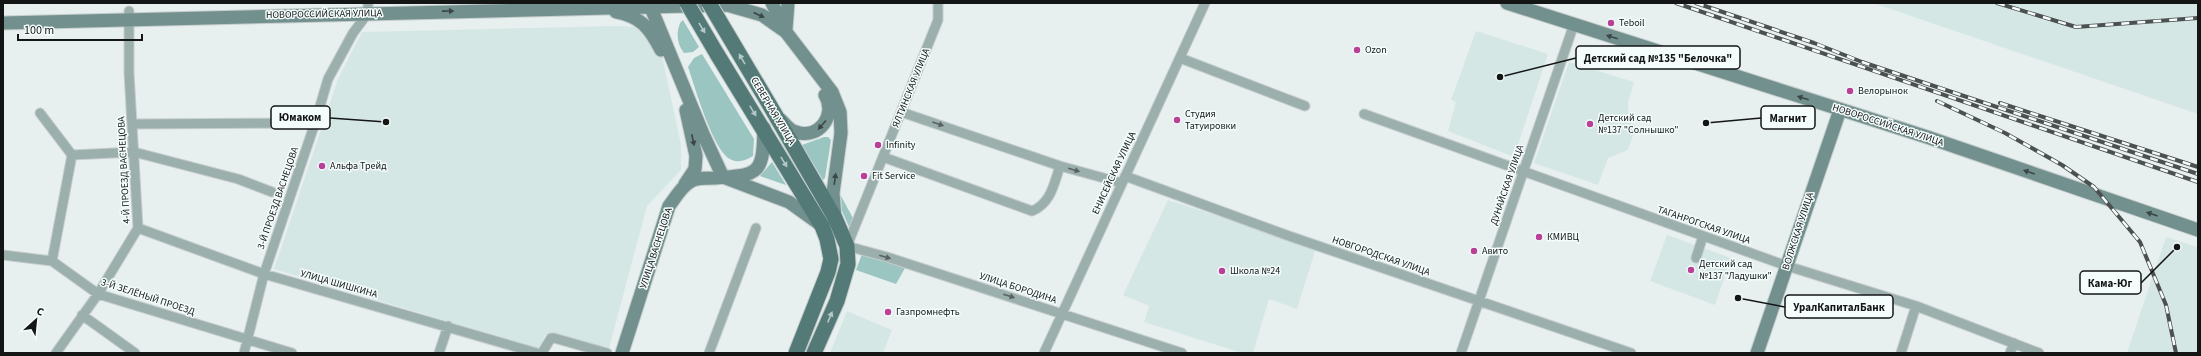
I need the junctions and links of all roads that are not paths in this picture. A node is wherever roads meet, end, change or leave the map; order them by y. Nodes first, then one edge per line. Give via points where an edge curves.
1 (433, 3) edge
2 (709, 3) edge
3 (772, 3) edge
4 (788, 3) edge
5 (938, 3) edge
6 (1205, 3) edge
7 (1507, 3) edge
8 (690, 4) edge
9 (650, 5) edge
10 (600, 8) junction
11 (368, 9) junction
12 (3, 14) edge
13 (129, 15) junction
14 (3, 23) edge
15 (1574, 24) junction
16 (786, 32) junction
17 (801, 54) junction
18 (1180, 58) junction
19 (674, 64) junction
20 (684, 88) junction
21 (1306, 106) dead end
22 (1840, 110) junction
23 (901, 112) junction
24 (40, 113) dead end
25 (775, 114) junction
26 (1364, 114) dead end
27 (315, 123) junction
28 (133, 124) junction
29 (764, 128) junction
30 (134, 152) junction
31 (72, 155) junction
32 (883, 157) junction
33 (1060, 166) junction
34 (1523, 173) junction
35 (723, 177) junction
36 (1124, 180) junction
37 (682, 189) junction
38 (272, 192) dead end
39 (835, 218) junction
40 (822, 226) junction
41 (138, 228) junction
42 (756, 228) dead end
43 (2198, 230) edge
44 (1703, 236) junction
45 (847, 246) junction
46 (3, 255) edge
47 (1696, 258) dead end
48 (52, 261) junction
49 (1787, 266) junction
50 (264, 274) junction
51 (98, 294) junction
52 (1479, 300) junction
53 (1916, 306) junction
54 (1062, 313) junction
55 (82, 315) junction
56 (448, 326) junction
57 (248, 340) junction
58 (2014, 343) junction
59 (514, 349) edge
60 (56, 353) edge
61 (135, 353) edge
62 (244, 353) edge
63 (292, 353) edge
64 (439, 353) edge
65 (537, 353) edge
66 (542, 353) edge
67 (607, 353) edge
68 (622, 353) edge
69 (709, 353) edge
70 (796, 353) edge
71 (814, 353) edge
72 (1044, 353) edge
73 (1182, 353) edge
74 (1461, 353) edge
75 (1631, 353) edge
76 (1757, 353) edge
77 (1901, 353) edge
78 (2010, 353) edge
79 (2039, 353) edge

1 - 11 main road, НОВОРОССИЙСКАЯ УЛИЦА
25 -> 2 main road, СЕВЕРНАЯ УЛИЦА, bridge
3 - 16 main road, СЕВЕРНАЯ УЛИЦА
4 - 16 main road via 785,17
5 - 23 street, ЯЛТИНСКАЯ УЛИЦА via 938,20
6 - 18 street, ЕНИСЕЙСКАЯ УЛИЦА
7 - 15 main road, НОВОРОССИЙСКАЯ УЛИЦА
8 - 9 main road, НОВОРОССИЙСКАЯ УЛИЦА
8 -> 16 main road, СЕВЕРНАЯ УЛИЦА via 727,5 745,9 762,15
8 -> 29 main road, СЕВЕРНАЯ УЛИЦА, bridge
9 - 10 main road, НОВОРОССИЙСКАЯ УЛИЦА
9 - 19 main road
11 -> 10 main road, НОВОРОССИЙСКАЯ УЛИЦА
10 - 19 main road via 628,14 639,20
11 - 13 main road, НОВОРОССИЙСКАЯ УЛИЦА
11 - 27 street, 3-Й ПРОЕЗД ВАСНЕЦОВА via 328,80
12 - 13 main road, НОВОРОССИЙСКАЯ УЛИЦА
13 - 14 main road, НОВОРОССИЙСКАЯ УЛИЦА
13 - 28 street, 4-Й ПРОЕЗД ВАСНЕЦОВА
22 -> 15 main road, НОВОРОССИЙСКАЯ УЛИЦА
15 - 34 street, ДУНАЙСКАЯ УЛИЦА
16 - 17 main road, СЕВЕРНАЯ УЛИЦА
17 -> 25 main road via 828,101 830,111 824,124 815,132 805,134 794,132
39 -> 17 main road, СЕВЕРНАЯ УЛИЦА via 833,193 841,133 840,112 832,92
18 - 21 street
18 - 36 street, ЕНИСЕЙСКАЯ УЛИЦА
19 - 20 main road
20 - 35 main road
20 -> 37 main road via 684,102 696,156 694,169
43 -> 22 main road, НОВОРОССИЙСКАЯ УЛИЦА
22 - 49 main road, ВОЛЖСКАЯ УЛИЦА
23 - 32 street, ЯЛТИНСКАЯ УЛИЦА
23 -> 33 street, НОВГОРОДСКАЯ УЛИЦА
24 - 31 street
25 - 39 main road, СЕВЕРНАЯ УЛИЦА
26 - 34 street, ТАГАНРОГСКАЯ УЛИЦА
27 - 28 street
27 - 50 street, 3-Й ПРОЕЗД ВАСНЕЦОВА
28 - 30 street, 4-Й ПРОЕЗД ВАСНЕЦОВА
29 - 35 main road, СЕВЕРНАЯ УЛИЦА via 759,167 749,173
29 -> 40 main road, СЕВЕРНАЯ УЛИЦА
30 - 31 street
30 - 38 street via 238,179
30 - 41 street, 4-Й ПРОЕЗД ВАСНЕЦОВА
31 - 48 street
32 - 33 street via 1032,211 1041,207 1049,198
32 - 45 street, ЯЛТИНСКАЯ УЛИЦА
33 -> 36 street, НОВГОРОДСКАЯ УЛИЦА
34 - 44 street, ТАГАНРОГСКАЯ УЛИЦА
34 - 52 street, ДУНАЙСКАЯ УЛИЦА
35 - 37 main road, УЛИЦА ВАСНЕЦОВА via 696,179
35 - 40 main road via 789,202
36 - 52 street, НОВГОРОДСКАЯ УЛИЦА
36 - 54 street, ЕНИСЕЙСКАЯ УЛИЦА
37 - 68 main road, УЛИЦА ВАСНЕЦОВА via 669,206
39 - 45 main road, СЕВЕРНАЯ УЛИЦА
40 - 70 main road, СЕВЕРНАЯ УЛИЦА via 831,259
41 - 50 street, УЛИЦА ШИШКИНА
41 - 51 street, 4-Й ПРОЕЗД ВАСНЕЦОВА
42 - 69 street
44 - 47 street
44 - 49 street, ТАГАНРОГСКАЯ УЛИЦА
45 -> 54 street, УЛИЦА БОРОДИНА
71 -> 45 main road, ЯЛТИНСКАЯ УЛИЦА via 837,301 848,264
46 - 48 street, 3-Й ЗЕЛЁНЫЙ ПРОЕЗД
48 - 51 street, 3-Й ЗЕЛЁНЫЙ ПРОЕЗД
49 - 53 street, ТАГАНРОГСКАЯ УЛИЦА
49 - 76 main road, ВОЛЖСКАЯ УЛИЦА
50 - 56 street, УЛИЦА ШИШКИНА
50 - 57 street, 3-Й ПРОЕЗД ВАСНЕЦОВА
51 - 55 street, 4-Й ПРОЕЗД ВАСНЕЦОВА
51 - 57 street, 3-Й ЗЕЛЁНЫЙ ПРОЕЗД
52 - 74 street, ДУНАЙСКАЯ УЛИЦА
52 - 75 street, НОВГОРОДСКАЯ УЛИЦА
53 - 58 street, ТАГАНРОГСКАЯ УЛИЦА
53 - 77 street
54 - 72 street, ЕНИСЕЙСКАЯ УЛИЦА
54 - 73 street, УЛИЦА БОРОДИНА
55 - 60 street, 4-Й ПРОЕЗД ВАСНЕЦОВА
55 - 61 street
56 - 59 street, УЛИЦА ШИШКИНА
56 - 64 street
57 - 62 street, 3-Й ПРОЕЗД ВАСНЕЦОВА
57 - 63 street, 3-Й ЗЕЛЁНЫЙ ПРОЕЗД
58 - 78 street
58 - 79 street, ТАГАНРОГСКАЯ УЛИЦА
59 - 65 street, УЛИЦА ШИШКИНА
66 - 67 street via 551,338 554,338

